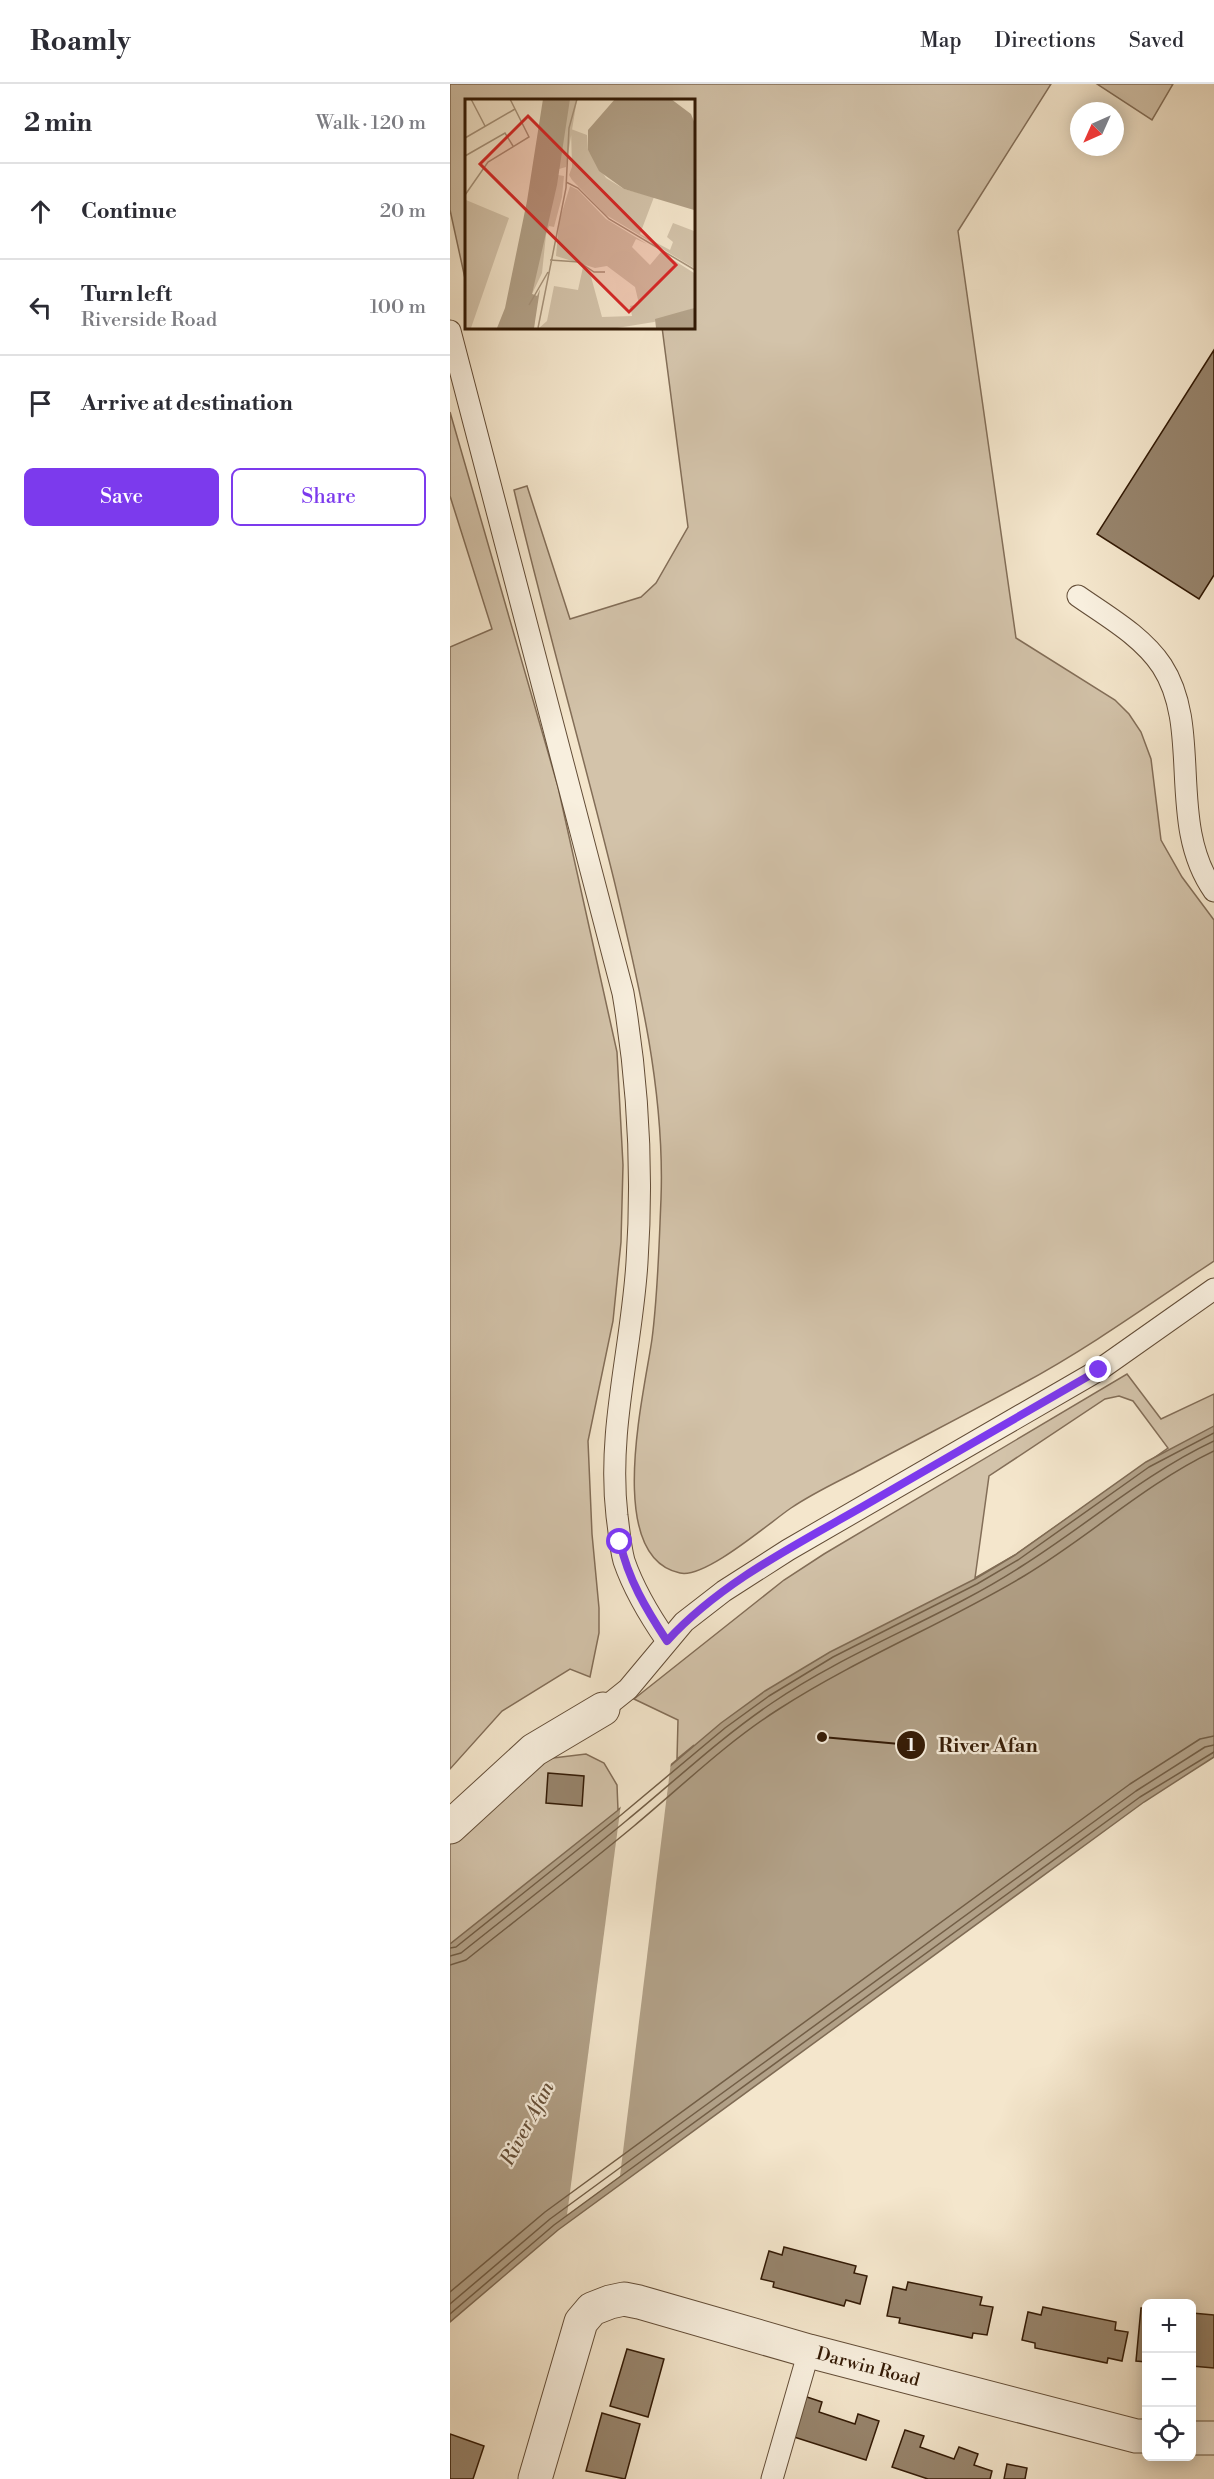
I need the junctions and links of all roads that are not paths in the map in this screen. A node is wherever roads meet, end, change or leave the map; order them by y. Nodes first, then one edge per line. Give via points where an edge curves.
1 (450, 331) edge
2 (1078, 596) dead end
3 (1214, 891) edge
4 (1214, 1289) edge
5 (667, 1641) junction
6 (603, 1709) joint
7 (450, 1827) edge
8 (809, 2351) junction
9 (1142, 2436) edge
10 (1196, 2438) edge
11 (1214, 2438) edge
12 (535, 2479) edge
13 (772, 2479) edge

1 - 5 lane via 628,1022 637,1128 638,1260 615,1437 615,1494 624,1559 643,1605
2 - 3 lane via 1138,639 1171,682 1180,713 1195,854
4 - 5 lane via 1099,1370 724,1590
5 - 6 lane via 628,1689
6 - 7 street via 534,1750
8 - 9 street, Darwin Road
8 - 12 street, Darwin Road via 624,2299 592,2309 580,2322
8 - 13 lane
10 - 11 street

